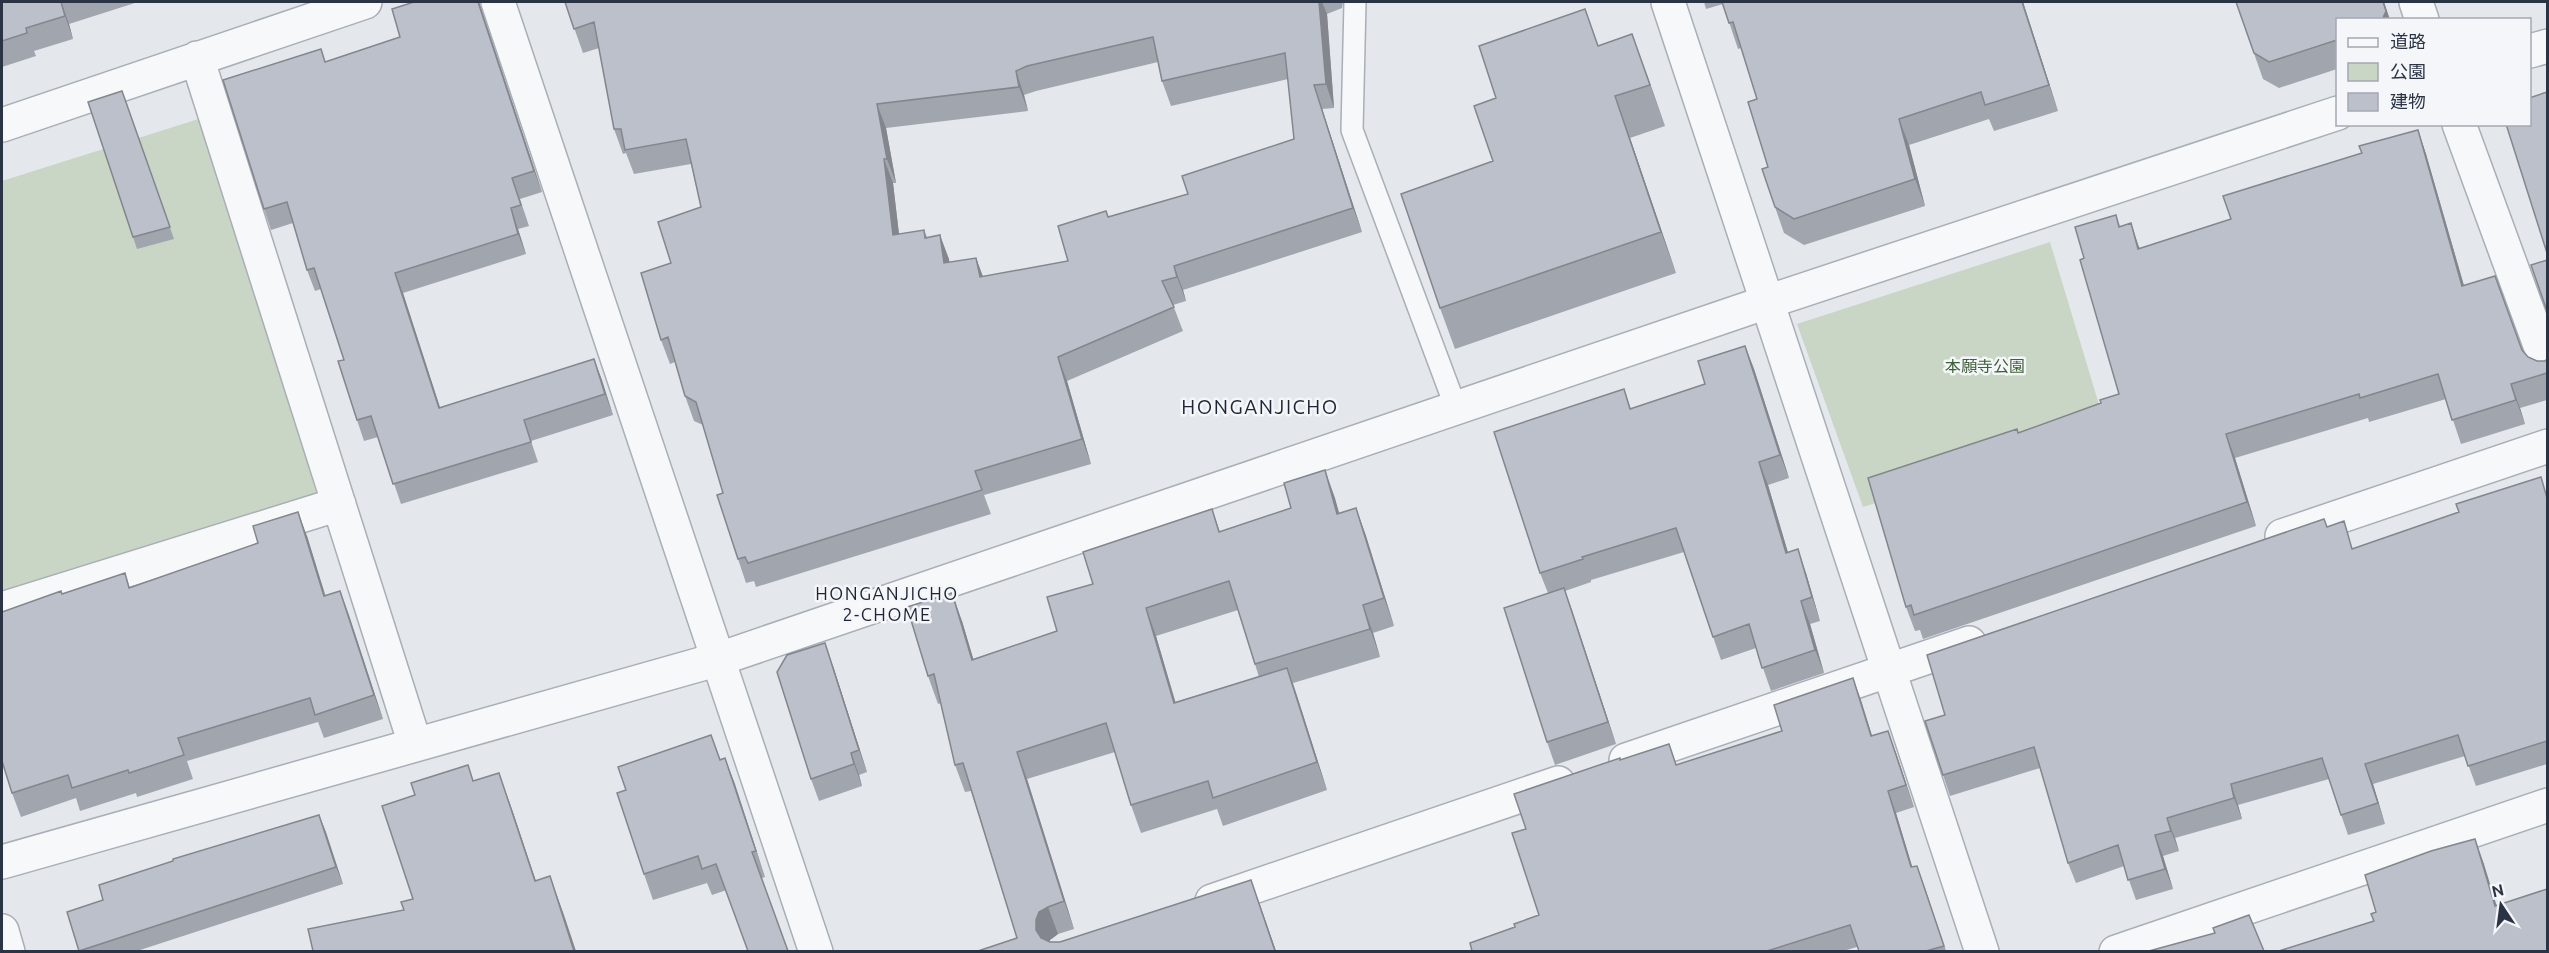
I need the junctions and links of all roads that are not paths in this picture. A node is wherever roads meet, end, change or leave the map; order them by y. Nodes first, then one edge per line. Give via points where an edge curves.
1 (365, 2) edge
2 (498, 2) edge
3 (1355, 2) edge
4 (1668, 2) edge
5 (2416, 2) edge
6 (2421, 18) edge
7 (2547, 46) edge
8 (2531, 50) edge
9 (197, 58) junction
10 (2336, 113) edge
11 (2, 125) edge
12 (2460, 126) edge
13 (1767, 302) junction
14 (2547, 367) edge
15 (1456, 408) junction
16 (2547, 446) edge
17 (339, 504) junction
18 (2257, 545) edge
19 (2, 609) edge
20 (2000, 633) edge
21 (719, 659) junction
22 (1888, 670) junction
23 (416, 744) junction
24 (2547, 805) edge
25 (2, 862) edge
26 (1188, 909) edge
27 (2, 931) edge
28 (8, 951) edge
29 (816, 951) edge
30 (1982, 951) edge
31 (2116, 951) edge

1 - 9 street
2 - 21 street
3 - 15 lane via 1352,130
4 - 13 street
5 - 6 street
7 - 8 street
9 - 11 street
9 - 17 street
10 - 13 street
12 - 14 street
13 - 15 street
13 - 22 street
15 - 21 street
16 - 18 street
17 - 19 street
17 - 23 street
20 - 22 street
21 - 23 street
21 - 29 street
22 - 26 street
22 - 30 street
23 - 25 street
24 - 31 street
27 - 28 street

